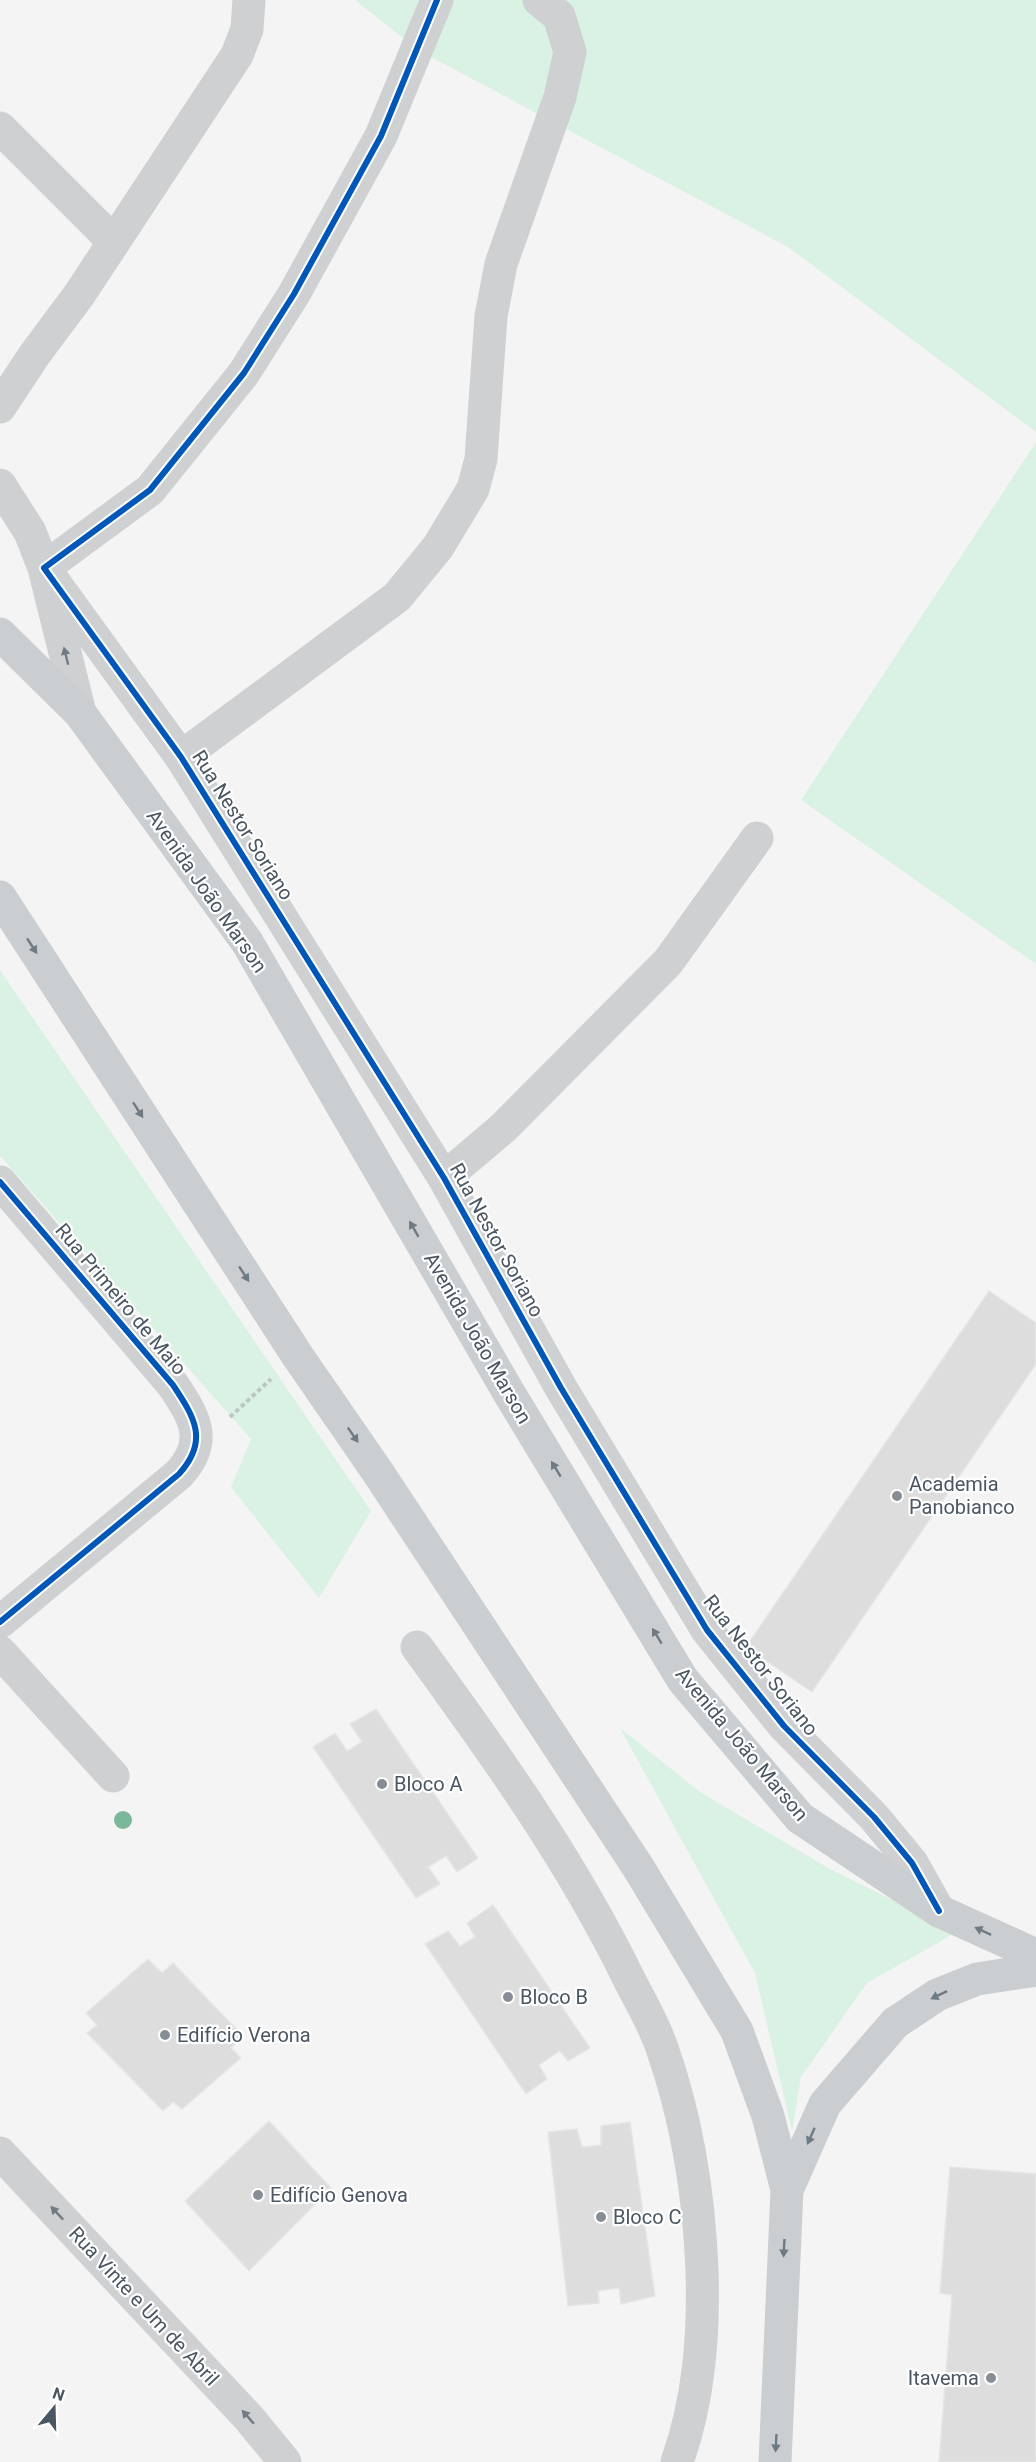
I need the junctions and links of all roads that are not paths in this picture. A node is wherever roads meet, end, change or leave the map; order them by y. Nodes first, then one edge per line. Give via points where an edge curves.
1 (249, 0) edge
2 (437, 0) edge
3 (539, 0) edge
4 (0, 128) edge
5 (113, 241) junction
6 (0, 407) edge
7 (0, 485) edge
8 (44, 568) junction
9 (0, 634) edge
10 (80, 713) junction
11 (180, 757) junction
12 (757, 838) dead end
13 (0, 897) edge
14 (444, 1178) junction
15 (0, 1182) edge
16 (0, 1622) edge
17 (417, 1647) dead end
18 (0, 1652) edge
19 (113, 1776) dead end
20 (939, 1911) junction
21 (1036, 1955) edge
22 (1036, 1970) edge
23 (0, 2153) edge
24 (787, 2190) junction
25 (285, 2462) edge
26 (677, 2462) edge
27 (775, 2462) edge

1 - 5 street via 247,29 237,55
2 - 8 street via 381,136 300,285 244,373 150,490
3 - 11 street via 559,16 570,52 560,97 501,264 490,316 481,459 473,489 438,547 397,597
4 - 5 street
5 - 6 street
7 - 8 street via 30,532
10 -> 8 street
8 - 11 street, Rua Nestor Soriano
9 - 10 main road, Avenida João Marson
20 -> 10 main road, Avenida João Marson via 800,1818 683,1680 509,1393 247,942
11 - 14 street, Rua Nestor Soriano
12 - 14 street via 668,962 503,1128
13 -> 24 main road via 297,1355 638,1867 737,2031 768,2116
14 - 20 street, Rua Nestor Soriano via 561,1388 707,1630 784,1726 874,1817 912,1863
15 - 16 street, Rua Primeiro de Maio via 172,1385 193,1423 197,1448 179,1474
17 - 26 street via 499,1759 582,1888 662,2047 688,2141 701,2246 700,2365 690,2425
18 - 19 street
21 -> 20 main road, Avenida João Marson
22 -> 24 main road via 977,1979 937,1995 895,2023 825,2104
25 -> 23 street, Rua Vinte e Um de Abril via 248,2417
24 -> 27 main road

